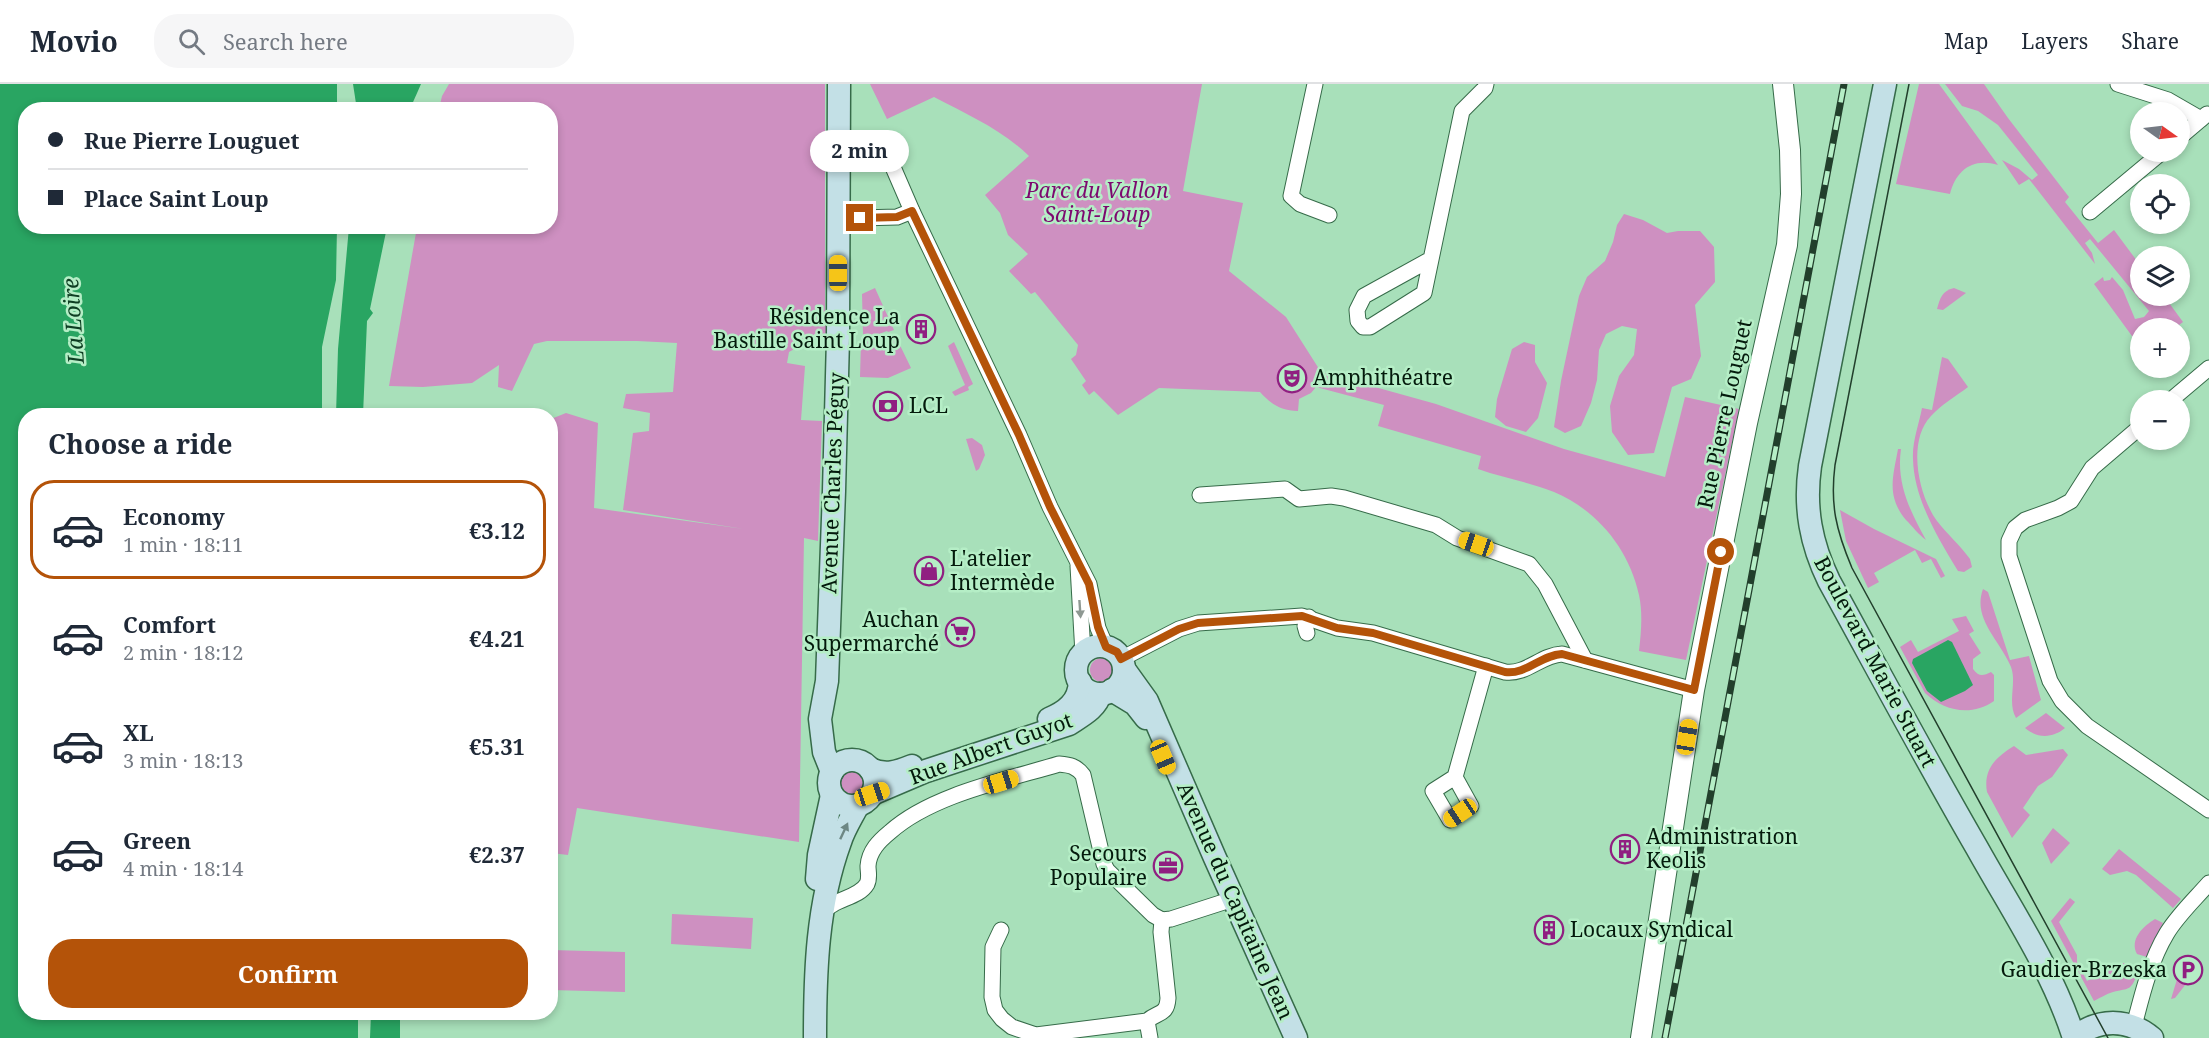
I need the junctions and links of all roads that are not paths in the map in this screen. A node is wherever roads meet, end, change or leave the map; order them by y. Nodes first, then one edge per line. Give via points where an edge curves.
1 (1315, 84) edge
2 (1486, 84) edge
3 (1783, 84) edge
4 (1886, 84) edge
5 (2118, 84) edge
6 (839, 94) edge
7 (2205, 116) edge
8 (2190, 129) edge
9 (883, 144) dead end
10 (2150, 162) edge
11 (912, 211) junction
12 (2090, 212) dead end
13 (1329, 215) dead end
14 (860, 218) dead end
15 (1431, 259) junction
16 (2209, 368) edge
17 (2183, 390) edge
18 (2130, 436) edge
19 (1200, 495) dead end
20 (1078, 563) junction
21 (1083, 654) junction
22 (1117, 658) junction
23 (1585, 660) junction
24 (1486, 666) junction
25 (1080, 682) junction
26 (1694, 690) junction
27 (1106, 692) junction
28 (839, 766) junction
29 (870, 769) junction
30 (1455, 777) dead end
31 (832, 795) junction
32 (865, 799) junction
33 (2209, 810) edge
34 (2209, 883) edge
35 (1229, 901) junction
36 (1162, 920) junction
37 (820, 921) junction
38 (1001, 930) dead end
39 (1147, 1021) junction
40 (2143, 1032) edge
41 (2081, 1036) edge
42 (814, 1038) edge
43 (1150, 1038) edge
44 (1287, 1038) edge
45 (1296, 1038) edge
46 (1641, 1038) edge

1 - 13 street via 1291,196 1300,204
2 - 15 street via 1462,111
3 - 26 street, Rue Pierre Louguet via 1790,150 1787,245
4 - 41 main road, Boulevard Marie Stuart via 1810,466 1809,525 1829,581 2044,968 2069,1022
5 - 7 street
6 - 28 main road, Avenue Charles Péguy via 838,338 826,681 820,719 824,752
7 - 8 street
9 - 11 street
10 - 12 street
11 - 14 street via 897,217
11 - 20 street
15 - 15 street via 1424,293 1370,327 1363,327 1357,310 1364,296
16 - 17 street
18 - 33 street via 2092,468 2071,501 2014,528 2009,556 2050,681 2062,701 2087,726
19 - 23 street via 1286,489 1299,499 1344,498 1436,525 1457,538 1521,561 1534,569 1545,584
20 -> 21 street
20 - 22 street via 1089,584 1098,627
21 - 22 main road via 1094,647
21 - 25 main road via 1077,668
22 - 24 street via 1186,627 1276,618 1312,627 1373,633
22 - 27 main road via 1121,681
22 - 35 main road, Avenue du Capitaine Jean via 1147,701
23 - 24 street via 1554,654 1513,673
23 - 26 street
24 - 30 street
25 - 27 main road via 1092,692
25 - 29 main road, Rue Albert Guyot via 1080,693 1068,708 1045,721 893,773
26 - 46 street, Rue Pierre Louguet
27 - 32 main road, Rue Albert Guyot via 1069,724 926,771
27 - 35 main road, Avenue du Capitaine Jean via 1135,704 1145,716
28 - 29 main road via 858,761
28 - 31 main road via 829,787
29 - 32 main road via 875,781
31 - 32 main road via 843,804
31 - 37 main road via 819,855 815,897
37 -> 32 main road via 840,841
34 - 40 street via 2165,937 2150,972
35 - 36 street
35 - 44 main road, Avenue du Capitaine Jean
35 - 45 main road, Avenue du Capitaine Jean
36 - 37 street via 1152,915 1107,870 1083,775 1078,768 1059,764 942,800 901,822 869,858 865,887 832,904
36 - 39 street via 1168,1005
37 - 42 main road
38 - 39 street via 993,947 992,997 995,1010 1012,1027 1036,1035
39 - 43 street
40 - 41 main road via 2111,1024

